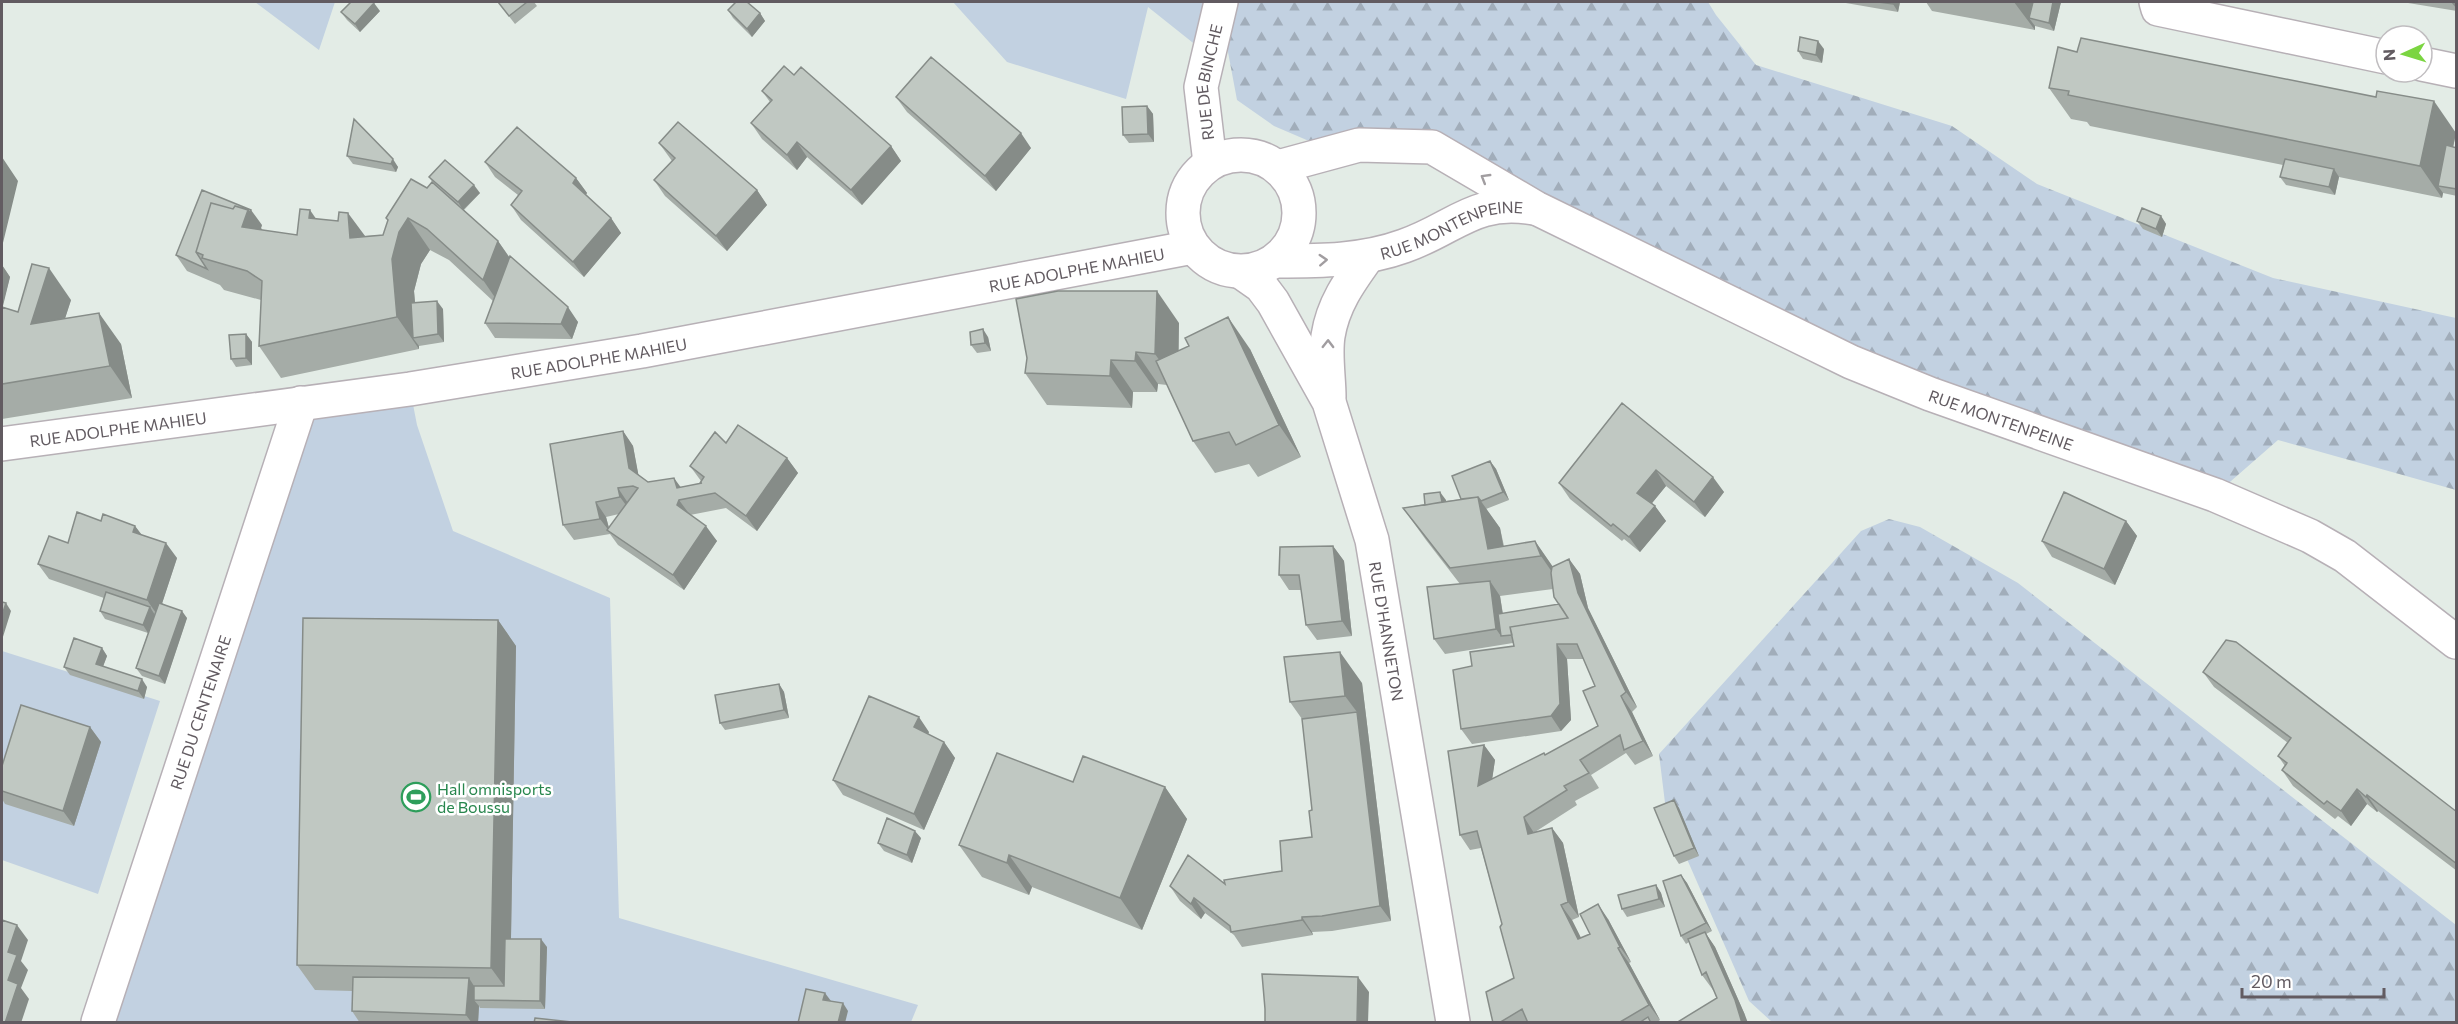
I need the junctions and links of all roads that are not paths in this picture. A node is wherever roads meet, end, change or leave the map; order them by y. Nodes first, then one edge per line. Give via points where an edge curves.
1 (1221, 2) edge
2 (2156, 2) edge
3 (2374, 54) edge
4 (2434, 67) edge
5 (2457, 72) edge
6 (1210, 163) junction
7 (1278, 167) junction
8 (1536, 208) junction
9 (1193, 247) junction
10 (1368, 256) junction
11 (1277, 261) junction
12 (1241, 273) junction
13 (1329, 402) junction
14 (301, 403) junction
15 (2, 444) edge
16 (2457, 642) edge
17 (98, 1023) edge
18 (1454, 1023) edge

1 - 6 street, RUE DE BINCHE via 1201,87
2 - 3 street via 2158,9
4 - 5 street
6 - 7 street via 1245,154
6 - 9 street via 1196,175 1186,192 1185,230
8 -> 7 street, RUE MONTENPEINE via 1432,147 1359,145
7 - 11 street via 1292,182 1299,201 1299,221 1286,252
8 - 10 street, RUE MONTENPEINE via 1512,204 1476,211 1406,246
8 - 16 street, RUE MONTENPEINE via 1851,362 2275,520 2345,556
9 - 12 street via 1222,269
9 - 14 street, RUE ADOLPHE MAHIEU via 642,351
11 -> 10 street, RUE MONTENPEINE
13 -> 10 street via 1327,337 1344,290
11 - 12 street
12 - 13 street, RUE D'HANNETON via 1261,286 1273,302
13 - 18 street, RUE D'HANNETON via 1372,540
14 - 15 street, RUE ADOLPHE MAHIEU
14 - 17 street, RUE DU CENTENAIRE

